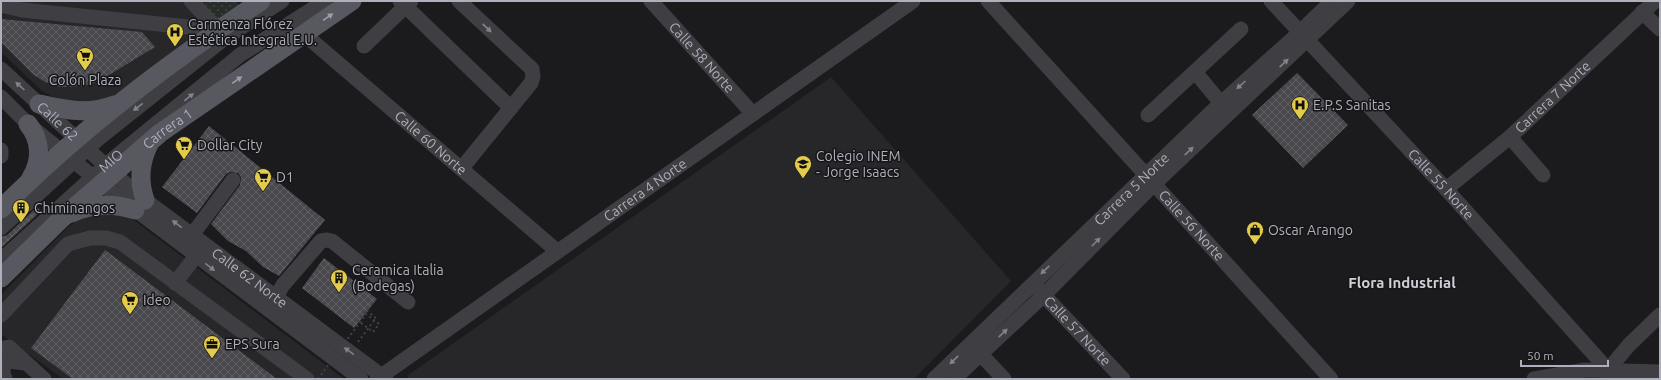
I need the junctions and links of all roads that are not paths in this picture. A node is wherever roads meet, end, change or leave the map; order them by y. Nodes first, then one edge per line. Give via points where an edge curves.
1 (191, 1) edge
2 (261, 1) edge
3 (282, 1) edge
4 (325, 1) edge
5 (352, 1) edge
6 (459, 1) edge
7 (650, 1) edge
8 (913, 1) edge
9 (988, 1) edge
10 (1272, 1) edge
11 (1332, 1) edge
12 (1348, 1) edge
13 (1655, 1) edge
14 (405, 3) edge
15 (1, 4) edge
16 (22, 5) edge
17 (1642, 12) junction
18 (1241, 28) dead end
19 (1660, 29) edge
20 (218, 30) junction
21 (304, 34) junction
22 (1304, 36) junction
23 (364, 46) dead end
24 (1, 69) edge
25 (1195, 72) junction
26 (1, 98) edge
27 (121, 102) junction
28 (1221, 103) junction
29 (39, 104) junction
30 (511, 108) junction
31 (753, 114) junction
32 (1148, 115) dead end
33 (28, 124) junction
34 (1510, 137) junction
35 (82, 143) junction
36 (149, 144) junction
37 (1, 150) edge
38 (1, 156) edge
39 (68, 156) junction
40 (462, 168) junction
41 (104, 175) junction
42 (1544, 175) dead end
43 (1150, 179) junction
44 (30, 180) junction
45 (233, 180) dead end
46 (1446, 189) junction
47 (140, 205) junction
48 (1, 209) edge
49 (60, 219) junction
50 (1, 228) edge
51 (192, 235) junction
52 (557, 251) junction
53 (196, 256) junction
54 (1, 260) edge
55 (1, 278) edge
56 (175, 283) junction
57 (1032, 283) junction
58 (1044, 295) junction
59 (276, 297) junction
60 (408, 302) dead end
61 (1, 315) edge
62 (1660, 315) edge
63 (976, 349) junction
64 (1, 350) edge
65 (26, 363) junction
66 (1608, 370) junction
67 (1660, 372) edge
68 (1585, 375) edge
69 (381, 378) edge
70 (5, 379) edge
71 (44, 379) edge
72 (307, 379) edge
73 (360, 379) edge
74 (934, 379) edge
75 (954, 379) edge
76 (1004, 379) edge
77 (1123, 379) edge
78 (1331, 379) edge
79 (1534, 379) edge

1 - 20 street
2 - 20 main road
3 -> 35 street, MIO via 225,38
41 -> 4 street, MIO via 240,55
21 -> 5 main road, Carrera 1
6 -> 30 street via 532,69 531,83
7 - 31 street, Calle 58 Norte
8 - 31 street, Carrera 4 Norte
9 - 43 street, Calle 56 Norte
10 - 22 street, Calle 55 Norte
11 - 22 street, Carrera 5 Norte
12 - 22 street, Carrera 5 Norte
13 - 17 street, Carrera 7 Norte
14 - 23 street
14 - 30 street
15 - 16 street
16 - 20 street
17 - 19 street
17 - 34 street, Carrera 7 Norte
18 - 25 street
20 - 27 main road
36 -> 21 main road, Carrera 1 via 160,133
21 - 40 street, Calle 60 Norte
22 -> 28 street, Carrera 5 Norte
43 -> 22 street, Carrera 5 Norte
22 - 46 street, Calle 55 Norte
29 -> 24 street, Calle 62
25 - 28 street
25 - 32 street
26 - 33 street, Calle 62
27 - 29 main road via 83,112 66,111
27 - 35 main road
28 - 43 street, Carrera 5 Norte
29 - 35 street, Calle 62
30 - 40 street
31 - 52 street, Carrera 4 Norte
33 - 39 street, Calle 62
33 - 44 main road via 36,136 39,150 37,165
34 - 42 street
34 - 46 street, Carrera 7 Norte
35 - 39 main road
35 - 41 street, Calle 62
36 - 41 main road, Carrera 1
36 - 47 main road via 142,161
37 - 38 street
39 - 41 street, Calle 62
39 - 44 main road
39 - 50 street
40 - 52 street, Calle 60 Norte
41 - 47 street, Calle 62 Norte
41 - 49 main road, Carrera 1
41 - 54 street, MIO
43 -> 57 street, Carrera 5 Norte
58 -> 43 street, Carrera 5 Norte
43 - 78 street, Calle 56 Norte
44 - 48 main road
45 - 51 street
46 - 66 street, Calle 55 Norte
47 - 49 main road via 96,206 78,210
51 -> 47 street, Calle 62 Norte
47 - 53 street, Calle 62 Norte
49 - 55 main road, Carrera 1
51 - 59 street, Calle 62 Norte
52 - 69 street, Carrera 4 Norte
53 - 56 street
53 -> 73 street, Calle 62 Norte
56 - 61 street via 120,242 106,238 90,238 68,244
56 - 72 street
57 - 58 street, Calle 57 Norte
57 - 63 street, Carrera 5 Norte
63 -> 58 street, Carrera 5 Norte
58 - 77 street, Calle 57 Norte
59 - 60 street via 321,241 327,240 332,241
69 -> 59 street, Calle 62 Norte
62 - 66 street
63 -> 74 street, Carrera 5 Norte
63 - 75 street, Carrera 5 Norte
63 - 76 street
64 - 65 street via 9,347
65 - 70 street via 8,361 2,371
65 - 71 street
66 - 67 street
66 - 68 street
68 - 79 street

